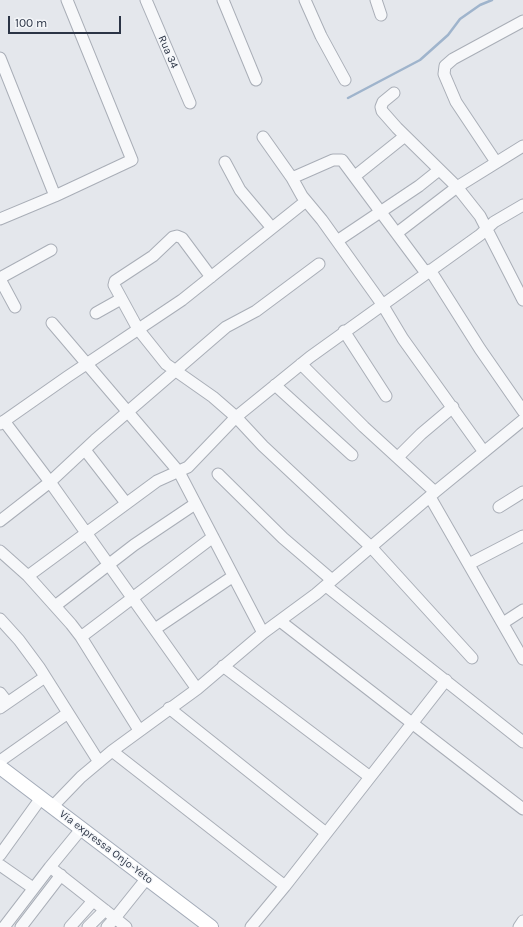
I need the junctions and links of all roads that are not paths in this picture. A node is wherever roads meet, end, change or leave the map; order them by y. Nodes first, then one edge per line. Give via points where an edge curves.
1 (67, 0) edge
2 (146, 0) edge
3 (223, 0) edge
4 (305, 0) edge
5 (376, 0) edge
6 (381, 15) dead end
7 (523, 21) edge
8 (0, 58) edge
9 (256, 80) dead end
10 (345, 80) dead end
11 (394, 93) dead end
12 (190, 103) dead end
13 (405, 136) junction
14 (263, 137) dead end
15 (523, 146) edge
16 (225, 162) dead end
17 (496, 162) junction
18 (439, 170) junction
19 (355, 176) junction
20 (292, 178) junction
21 (457, 187) junction
22 (55, 196) junction
23 (306, 201) junction
24 (523, 204) edge
25 (380, 211) junction
26 (0, 219) edge
27 (272, 228) junction
28 (486, 229) junction
29 (397, 233) junction
30 (337, 241) junction
31 (51, 250) dead end
32 (319, 264) dead end
33 (428, 272) junction
34 (211, 277) junction
35 (0, 279) edge
36 (121, 299) junction
37 (523, 300) edge
38 (382, 304) junction
39 (15, 307) dead end
40 (96, 313) dead end
41 (52, 323) dead end
42 (138, 329) junction
43 (344, 331) junction
44 (86, 364) junction
45 (302, 364) junction
46 (177, 371) junction
47 (275, 385) junction
48 (386, 396) dead end
49 (453, 407) junction
50 (523, 411) edge
51 (127, 412) junction
52 (236, 417) junction
53 (523, 420) edge
54 (2, 423) edge
55 (85, 450) junction
56 (484, 452) junction
57 (352, 455) dead end
58 (398, 457) junction
59 (179, 472) junction
60 (218, 474) dead end
61 (50, 482) junction
62 (523, 492) edge
63 (433, 494) junction
64 (126, 503) junction
65 (195, 504) junction
66 (499, 507) dead end
67 (1, 519) edge
68 (86, 533) junction
69 (523, 536) edge
70 (213, 537) junction
71 (371, 547) junction
72 (0, 551) edge
73 (109, 564) junction
74 (468, 564) junction
75 (28, 576) junction
76 (232, 577) junction
77 (329, 583) junction
78 (132, 598) junction
79 (55, 606) junction
80 (523, 610) edge
81 (0, 619) edge
82 (280, 621) junction
83 (503, 623) junction
84 (155, 630) junction
85 (263, 633) junction
86 (81, 637) junction
87 (472, 658) dead end
88 (523, 659) edge
89 (223, 666) junction
90 (45, 677) junction
91 (446, 680) junction
92 (197, 688) junction
93 (0, 693) edge
94 (4, 705) edge
95 (169, 708) junction
96 (68, 713) junction
97 (412, 722) junction
98 (139, 730) junction
99 (523, 742) edge
100 (112, 751) junction
101 (0, 761) edge
102 (99, 762) junction
103 (0, 767) edge
104 (370, 777) junction
105 (41, 798) junction
106 (53, 806) junction
107 (523, 809) edge
108 (82, 828) junction
109 (326, 833) junction
110 (0, 855) edge
111 (0, 865) edge
112 (50, 867) junction
113 (61, 875) junction
114 (147, 878) junction
115 (285, 886) junction
116 (33, 888) junction
117 (93, 901) junction
118 (105, 910) junction
119 (115, 918) junction
120 (523, 922) edge
121 (4, 927) edge
122 (21, 927) edge
123 (70, 927) edge
124 (88, 927) edge
125 (107, 927) edge
126 (126, 927) edge
127 (211, 927) edge
128 (251, 927) edge
129 (519, 927) edge

1 - 22 street via 132,160
2 - 12 street, Rua 34
3 - 9 street
4 - 10 street
5 - 6 street
7 - 17 street via 452,59 445,66 444,74 456,102
8 - 22 street
11 - 13 street via 383,102 381,109
13 - 18 street
13 - 19 street
14 - 20 street
15 - 17 street
16 - 27 street via 240,190
17 - 21 street
18 - 21 street
18 - 25 street
19 - 20 street via 342,160 336,159
19 - 25 street
20 - 23 street
21 - 28 street via 480,216
21 - 29 street
22 - 26 street
23 - 27 street
23 - 30 street
24 - 28 street via 503,215
25 - 29 street
25 - 30 street
27 - 34 street
28 - 33 street
28 - 37 street
29 - 33 street
30 - 38 street
31 - 35 street
32 - 46 street via 265,304 226,327
33 - 38 street
33 - 50 street
34 - 36 street via 182,238 176,236 153,256 115,281 114,286
34 - 42 street
35 - 39 street
36 - 40 street
36 - 42 street
38 - 43 street
38 - 49 street via 403,339
41 - 44 street
42 - 44 street
42 - 46 street via 162,359
43 - 45 street
43 - 48 street
44 - 51 street
44 - 54 street
45 - 47 street
45 - 58 street via 364,427
46 - 51 street
46 - 52 street via 214,397
47 - 52 street
47 - 57 street
49 - 56 street
49 - 58 street
51 - 55 street
51 - 59 street
52 - 59 street via 191,464
52 - 71 street via 263,446
53 - 56 street
54 - 61 street
55 - 61 street
55 - 64 street
56 - 63 street
58 - 63 street
59 - 64 street via 164,477
59 - 65 street
60 - 77 street
61 - 67 street
61 - 68 street
62 - 66 street
63 - 71 street
63 - 74 street
64 - 68 street
65 - 70 street
65 - 73 street
68 - 73 street
68 - 75 street
69 - 74 street
70 - 76 street
70 - 78 street
71 - 77 street
71 - 87 street
72 - 75 street
73 - 78 street
73 - 79 street
74 - 83 street
75 - 79 street
76 - 84 street
76 - 85 street
77 - 82 street
77 - 91 street
78 - 84 street
78 - 86 street
79 - 86 street
80 - 83 street
81 - 90 street via 19,640
82 - 85 street
82 - 97 street
83 - 88 street
84 - 92 street
85 - 89 street
86 - 98 street
89 - 92 street
89 - 104 street
90 - 94 street
90 - 96 street
91 - 97 street
91 - 99 street
92 - 95 street
93 - 94 street
95 - 98 street
95 - 109 street
96 - 101 street
96 - 102 street
97 - 104 street
97 - 107 street
98 - 100 street
100 - 102 street
100 - 115 street
102 - 106 street
103 - 105 main road, Via expressa Onjo-Yeto
104 - 109 street
105 - 106 main road, Via expressa Onjo-Yeto
105 - 110 street
106 - 108 main road, Via expressa Onjo-Yeto
108 - 112 street
108 - 114 main road, Via expressa Onjo-Yeto
109 - 115 street
111 - 116 street
112 - 113 street
112 - 116 street
113 - 117 street
113 - 122 street
114 - 119 street
114 - 127 main road, Via expressa Onjo-Yeto
115 - 128 street
116 - 121 street
117 - 118 street
117 - 123 street
118 - 119 street
118 - 124 street
119 - 125 street
119 - 126 street
120 - 129 street

